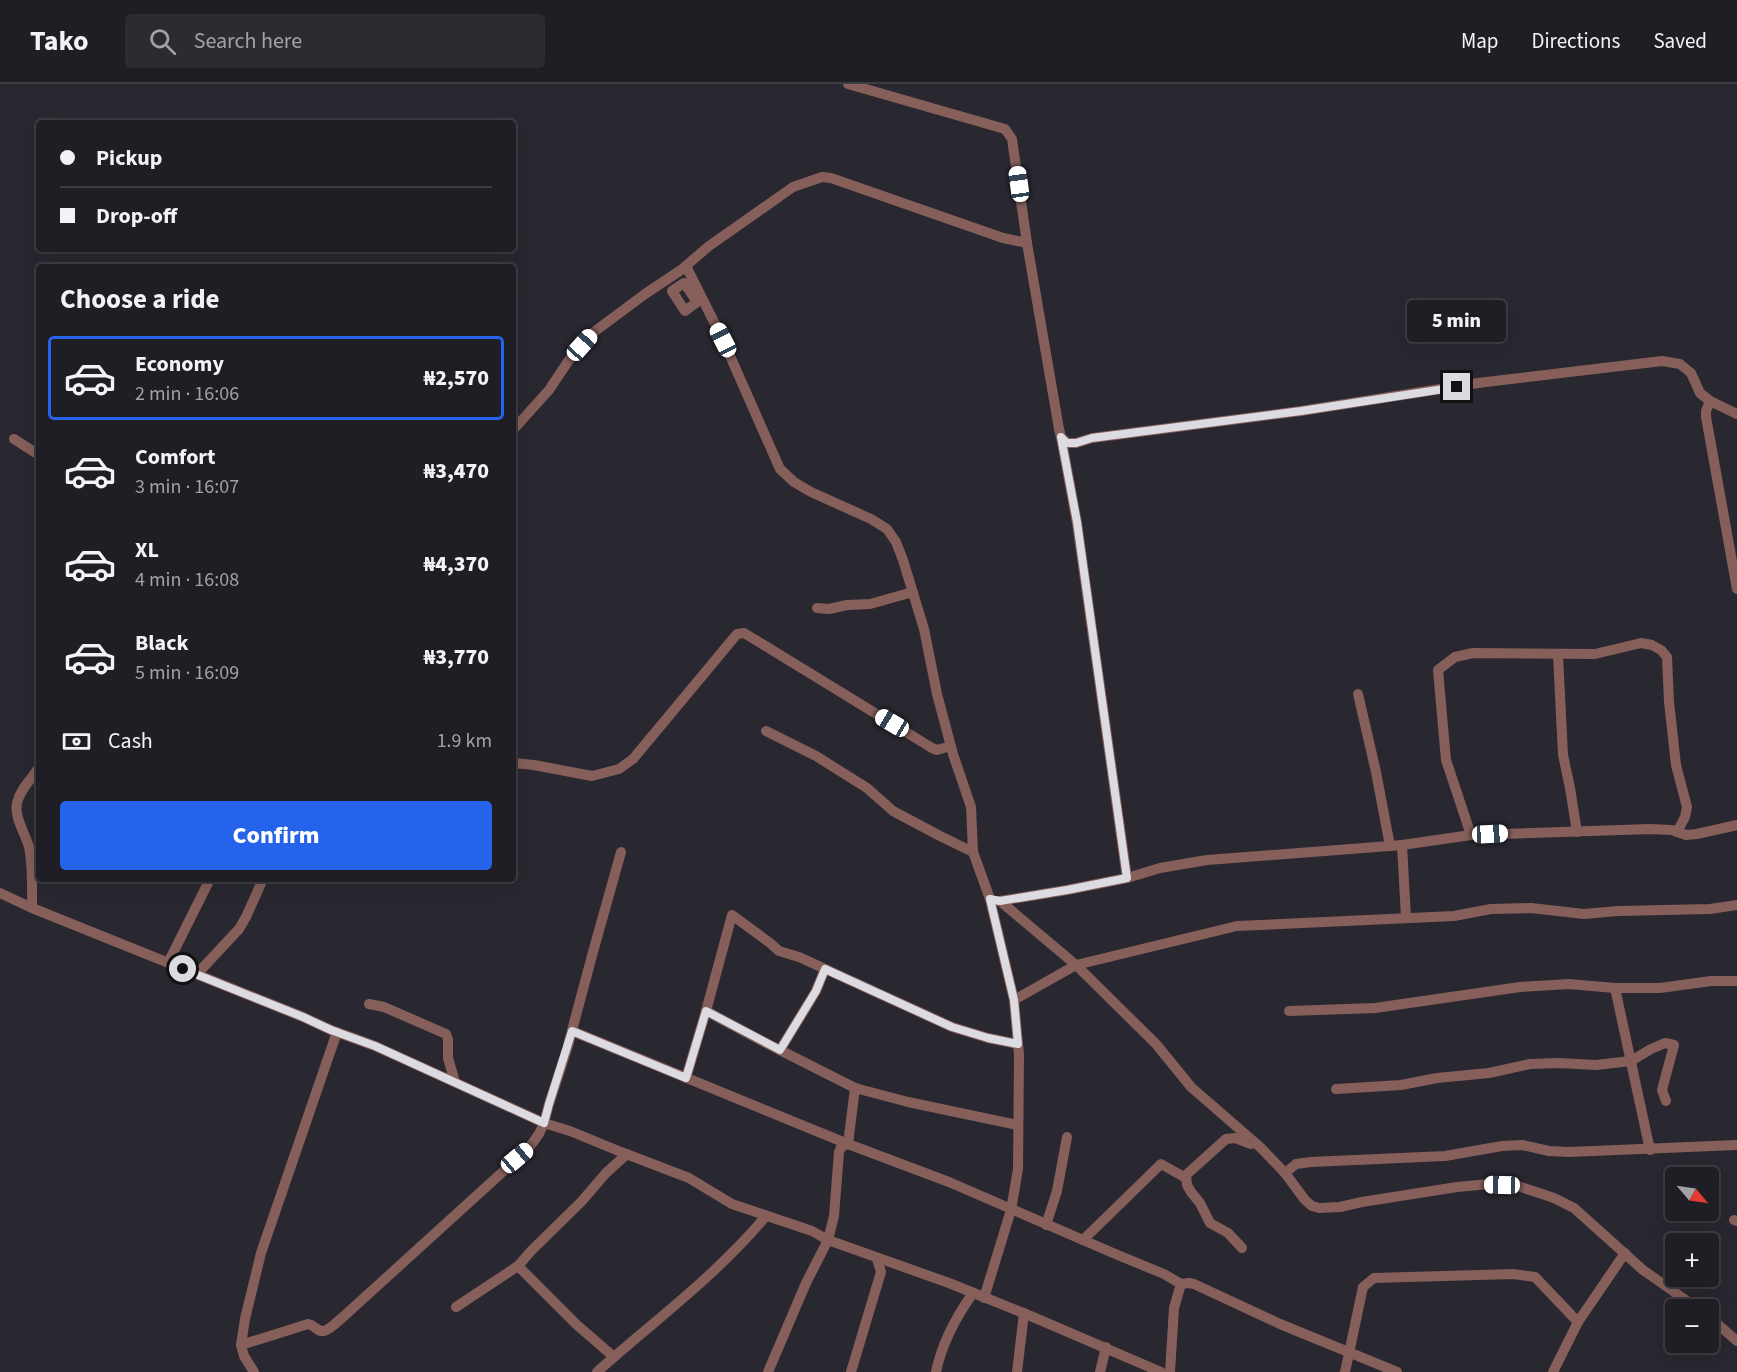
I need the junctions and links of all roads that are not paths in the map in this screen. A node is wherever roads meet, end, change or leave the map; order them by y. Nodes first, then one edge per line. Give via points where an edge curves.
1 (848, 84) edge
2 (1027, 243) junction
3 (686, 266) junction
4 (1710, 401) junction
5 (1737, 414) edge
6 (516, 427) edge
7 (1061, 437) junction
8 (14, 439) dead end
9 (36, 453) edge
10 (1737, 589) edge
11 (913, 592) junction
12 (817, 608) dead end
13 (1558, 655) junction
14 (1358, 694) dead end
15 (766, 730) dead end
16 (951, 746) junction
17 (516, 763) edge
18 (36, 771) edge
19 (1737, 825) edge
20 (1577, 832) junction
21 (1677, 832) junction
22 (1471, 835) junction
23 (1402, 845) junction
24 (1390, 846) junction
25 (621, 852) dead end
26 (973, 852) junction
27 (1127, 878) junction
28 (208, 882) edge
29 (262, 882) edge
30 (0, 893) edge
31 (995, 900) junction
32 (1737, 905) edge
33 (32, 908) junction
34 (1406, 918) junction
35 (168, 963) junction
36 (1076, 965) junction
37 (825, 969) junction
38 (197, 974) junction
39 (1737, 981) edge
40 (1615, 988) junction
41 (1014, 1000) junction
42 (369, 1004) dead end
43 (706, 1011) junction
44 (1289, 1011) dead end
45 (572, 1031) junction
46 (337, 1032) junction
47 (1018, 1044) junction
48 (780, 1050) junction
49 (1631, 1061) junction
50 (686, 1078) junction
51 (455, 1082) junction
52 (855, 1088) junction
53 (1336, 1089) dead end
54 (1666, 1101) dead end
55 (544, 1123) junction
56 (1018, 1125) junction
57 (1067, 1137) dead end
58 (848, 1144) junction
59 (1737, 1146) edge
60 (1262, 1150) junction
61 (1650, 1150) junction
62 (627, 1154) junction
63 (1285, 1173) junction
64 (1186, 1178) junction
65 (1011, 1210) junction
66 (766, 1216) junction
67 (1046, 1225) junction
68 (828, 1240) junction
69 (1083, 1240) junction
70 (1242, 1248) dead end
71 (1625, 1253) junction
72 (878, 1259) junction
73 (892, 1263) junction
74 (518, 1266) junction
75 (881, 1272) junction
76 (1181, 1284) junction
77 (978, 1295) junction
78 (1685, 1299) edge
79 (456, 1307) dead end
80 (1024, 1313) junction
81 (1578, 1322) junction
82 (1719, 1325) edge
83 (1737, 1341) edge
84 (241, 1345) junction
85 (1106, 1347) junction
86 (1349, 1352) junction
87 (614, 1357) junction
88 (254, 1372) edge
89 (597, 1372) edge
90 (768, 1372) edge
91 (851, 1372) edge
92 (936, 1372) edge
93 (1017, 1372) edge
94 (1100, 1372) edge
95 (1161, 1372) edge
96 (1170, 1372) edge
97 (1345, 1372) edge
98 (1397, 1372) edge
99 (1553, 1372) edge

1 - 2 street via 1008,131
2 - 3 street via 822,177 793,187
2 - 7 street
3 - 6 street via 594,332
3 - 11 street via 780,469 811,492 887,529 896,542
4 - 5 street
4 - 7 street via 1700,393 1686,368 1662,361 1478,383 1076,443 1067,443
4 - 10 street via 1706,417
7 - 27 street via 1077,522
8 - 9 street
11 - 12 street via 870,604
11 - 16 street
13 - 20 street via 1563,754
13 - 21 street via 1595,654 1641,643 1662,650 1667,657 1676,765 1687,807
13 - 22 street via 1473,653 1455,657 1438,670 1446,760
14 - 24 street
15 - 26 street via 867,788 893,811
16 - 17 street via 932,748 739,633 633,759 619,770 592,776
16 - 26 street via 971,807
18 - 33 street via 16,805 29,848
19 - 21 street via 1698,834
20 - 21 street
20 - 22 street
22 - 23 street
23 - 24 street
23 - 34 street
24 - 27 street via 1207,860
25 - 45 street
26 - 31 street
27 - 31 street
28 - 35 street
29 - 38 street via 239,929
30 - 33 street
31 - 36 street
31 - 41 street
32 - 34 street via 1584,914 1501,909
33 - 35 street
34 - 36 street via 1237,926
35 - 38 street
36 - 41 street
36 - 60 street via 1156,1044 1191,1087
37 - 43 street via 779,951 732,915
37 - 47 street via 952,1027
37 - 48 street
38 - 46 street
39 - 40 street
40 - 44 street via 1569,984 1375,1008
40 - 49 street
41 - 47 street
42 - 51 street via 446,1034
43 - 48 street
43 - 50 street
45 - 50 street
45 - 55 street
46 - 51 street
46 - 84 street via 261,1253
47 - 56 street
48 - 52 street
49 - 53 street via 1530,1064 1401,1085
49 - 54 street via 1665,1043 1674,1045 1662,1089
49 - 61 street
50 - 58 street
51 - 55 street
52 - 56 street
52 - 58 street
55 - 62 street
55 - 84 street via 528,1149 329,1327 322,1331 308,1324
56 - 65 street
57 - 67 street
58 - 65 street
58 - 68 street via 839,1152
59 - 61 street
60 - 63 street
60 - 64 street via 1235,1138 1226,1139
61 - 63 street via 1569,1152 1502,1146 1445,1156 1311,1162 1296,1164
62 - 66 street via 689,1178 732,1204
62 - 74 street
63 - 71 street via 1305,1200 1318,1208 1457,1187 1515,1185 1574,1208
64 - 69 street via 1161,1164
64 - 70 street via 1210,1223 1228,1233
65 - 67 street
65 - 77 street
66 - 68 street
66 - 87 street via 721,1265
67 - 69 street
68 - 72 street
68 - 90 street
69 - 76 street
71 - 78 street
71 - 81 street
72 - 73 street
72 - 75 street
73 - 75 street
73 - 77 street
74 - 79 street
74 - 87 street
75 - 91 street
76 - 86 street via 1194,1284
76 - 96 street via 1174,1308
77 - 80 street
77 - 92 street via 956,1317
80 - 85 street
80 - 93 street
81 - 86 street via 1535,1277 1513,1274 1374,1278 1363,1287
81 - 99 street
82 - 83 street
84 - 88 street
85 - 94 street
85 - 95 street
86 - 97 street
86 - 98 street
87 - 89 street

